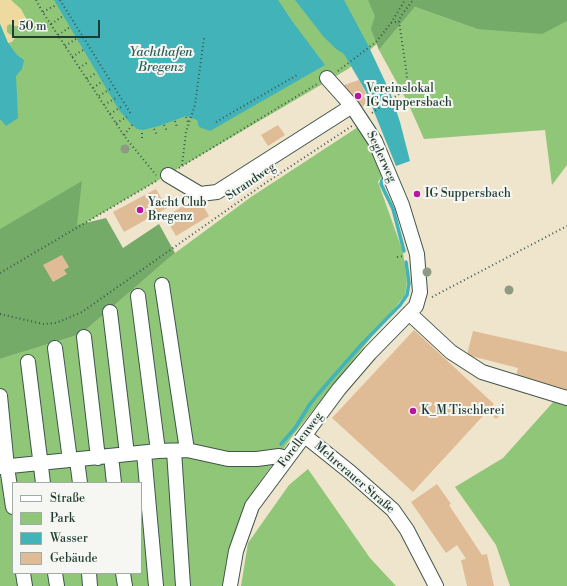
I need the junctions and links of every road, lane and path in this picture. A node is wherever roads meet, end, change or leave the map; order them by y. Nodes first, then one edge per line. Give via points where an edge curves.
1 (36, 0) edge
2 (60, 0) edge
3 (405, 0) edge
4 (413, 0) edge
5 (56, 5) dead end
6 (43, 12) junction
7 (63, 16) dead end
8 (399, 20) junction
9 (391, 23) junction
10 (50, 24) junction
11 (70, 27) dead end
12 (58, 35) junction
13 (204, 38) dead end
14 (76, 39) dead end
15 (65, 46) junction
16 (83, 50) dead end
17 (72, 57) junction
18 (88, 62) dead end
19 (348, 64) dead end
20 (80, 68) junction
21 (96, 73) dead end
22 (297, 75) dead end
23 (327, 78) joint
24 (87, 79) junction
25 (103, 81) dead end
26 (93, 88) junction
27 (110, 89) dead end
28 (98, 96) junction
29 (116, 98) dead end
30 (104, 105) junction
31 (352, 106) junction
32 (121, 107) dead end
33 (110, 114) junction
34 (131, 114) dead end
35 (127, 117) dead end
36 (186, 117) dead end
37 (364, 118) junction
38 (175, 121) dead end
39 (188, 122) dead end
40 (216, 122) dead end
41 (116, 123) junction
42 (133, 124) dead end
43 (164, 125) dead end
44 (177, 127) dead end
45 (154, 129) dead end
46 (142, 131) dead end
47 (167, 132) dead end
48 (124, 134) junction
49 (156, 135) dead end
50 (142, 138) dead end
51 (182, 166) junction
52 (164, 177) junction
53 (567, 226) edge
54 (0, 273) edge
55 (162, 285) dead end
56 (138, 296) dead end
57 (418, 300) junction
58 (110, 312) dead end
59 (0, 314) edge
60 (409, 314) junction
61 (84, 337) dead end
62 (55, 348) dead end
63 (28, 362) dead end
64 (0, 396) edge
65 (567, 398) edge
66 (305, 436) junction
67 (181, 451) junction
68 (151, 452) junction
69 (127, 454) junction
70 (104, 457) junction
71 (287, 458) junction
72 (73, 460) junction
73 (40, 463) junction
74 (4, 467) edge
75 (43, 482) edge
76 (80, 482) edge
77 (114, 482) edge
78 (12, 503) edge
79 (23, 574) edge
80 (55, 574) edge
81 (89, 574) edge
82 (123, 574) edge
83 (25, 586) edge
84 (57, 586) edge
85 (90, 586) edge
86 (125, 586) edge
87 (156, 586) edge
88 (183, 586) edge
89 (230, 586) edge
90 (436, 586) edge

1 - 6 path
2 - 34 path
3 - 9 path
4 - 8 path
5 - 6 path
6 - 10 path
7 - 10 path
8 - 9 path
8 - 37 path, Strandweg via 407,76 405,88
9 - 19 path via 371,46
10 - 12 path
11 - 12 path
12 - 15 path
13 - 51 path via 195,106 186,132
14 - 15 path
15 - 17 path
16 - 17 path
17 - 20 path
18 - 20 path
20 - 24 path
21 - 24 path
22 - 40 path
23 - 31 street, Seglerweg
23 - 51 path
24 - 26 path
25 - 26 path
26 - 28 path
27 - 28 path
28 - 30 path
29 - 30 path
30 - 33 path
31 - 37 street, Seglerweg
31 - 52 street via 217,192 200,194
32 - 33 path
33 - 41 path
35 - 41 path
36 - 39 path
37 - 57 street, Seglerweg via 402,205 417,254 421,287
37 - 59 path, Strandweg via 264,184 82,312 56,323 43,324
38 - 44 path
41 - 48 path
42 - 48 path
43 - 47 path
45 - 49 path
46 - 50 path
48 - 52 path via 148,167
51 - 52 path
52 - 54 path
53 - 57 path via 429,299
55 - 67 street
56 - 68 street
57 - 60 street, Seglerweg
58 - 69 street
60 - 65 street via 451,352 482,372
60 - 66 street, Forellenweg via 339,389
61 - 70 street
62 - 72 street
63 - 73 street
64 - 74 street
66 - 71 street, Forellenweg
66 - 90 street, Mehrerauer Straße via 393,510 407,530
67 - 68 street
67 - 71 street via 228,459 279,456
67 - 88 street
68 - 69 street
68 - 87 street
69 - 70 street
70 - 72 street
70 - 77 street
71 - 89 street, Forellenweg via 252,506 236,551
72 - 73 street
72 - 76 street
73 - 74 street
73 - 75 street
74 - 78 street
79 - 83 street
80 - 84 street
81 - 85 street
82 - 86 street

